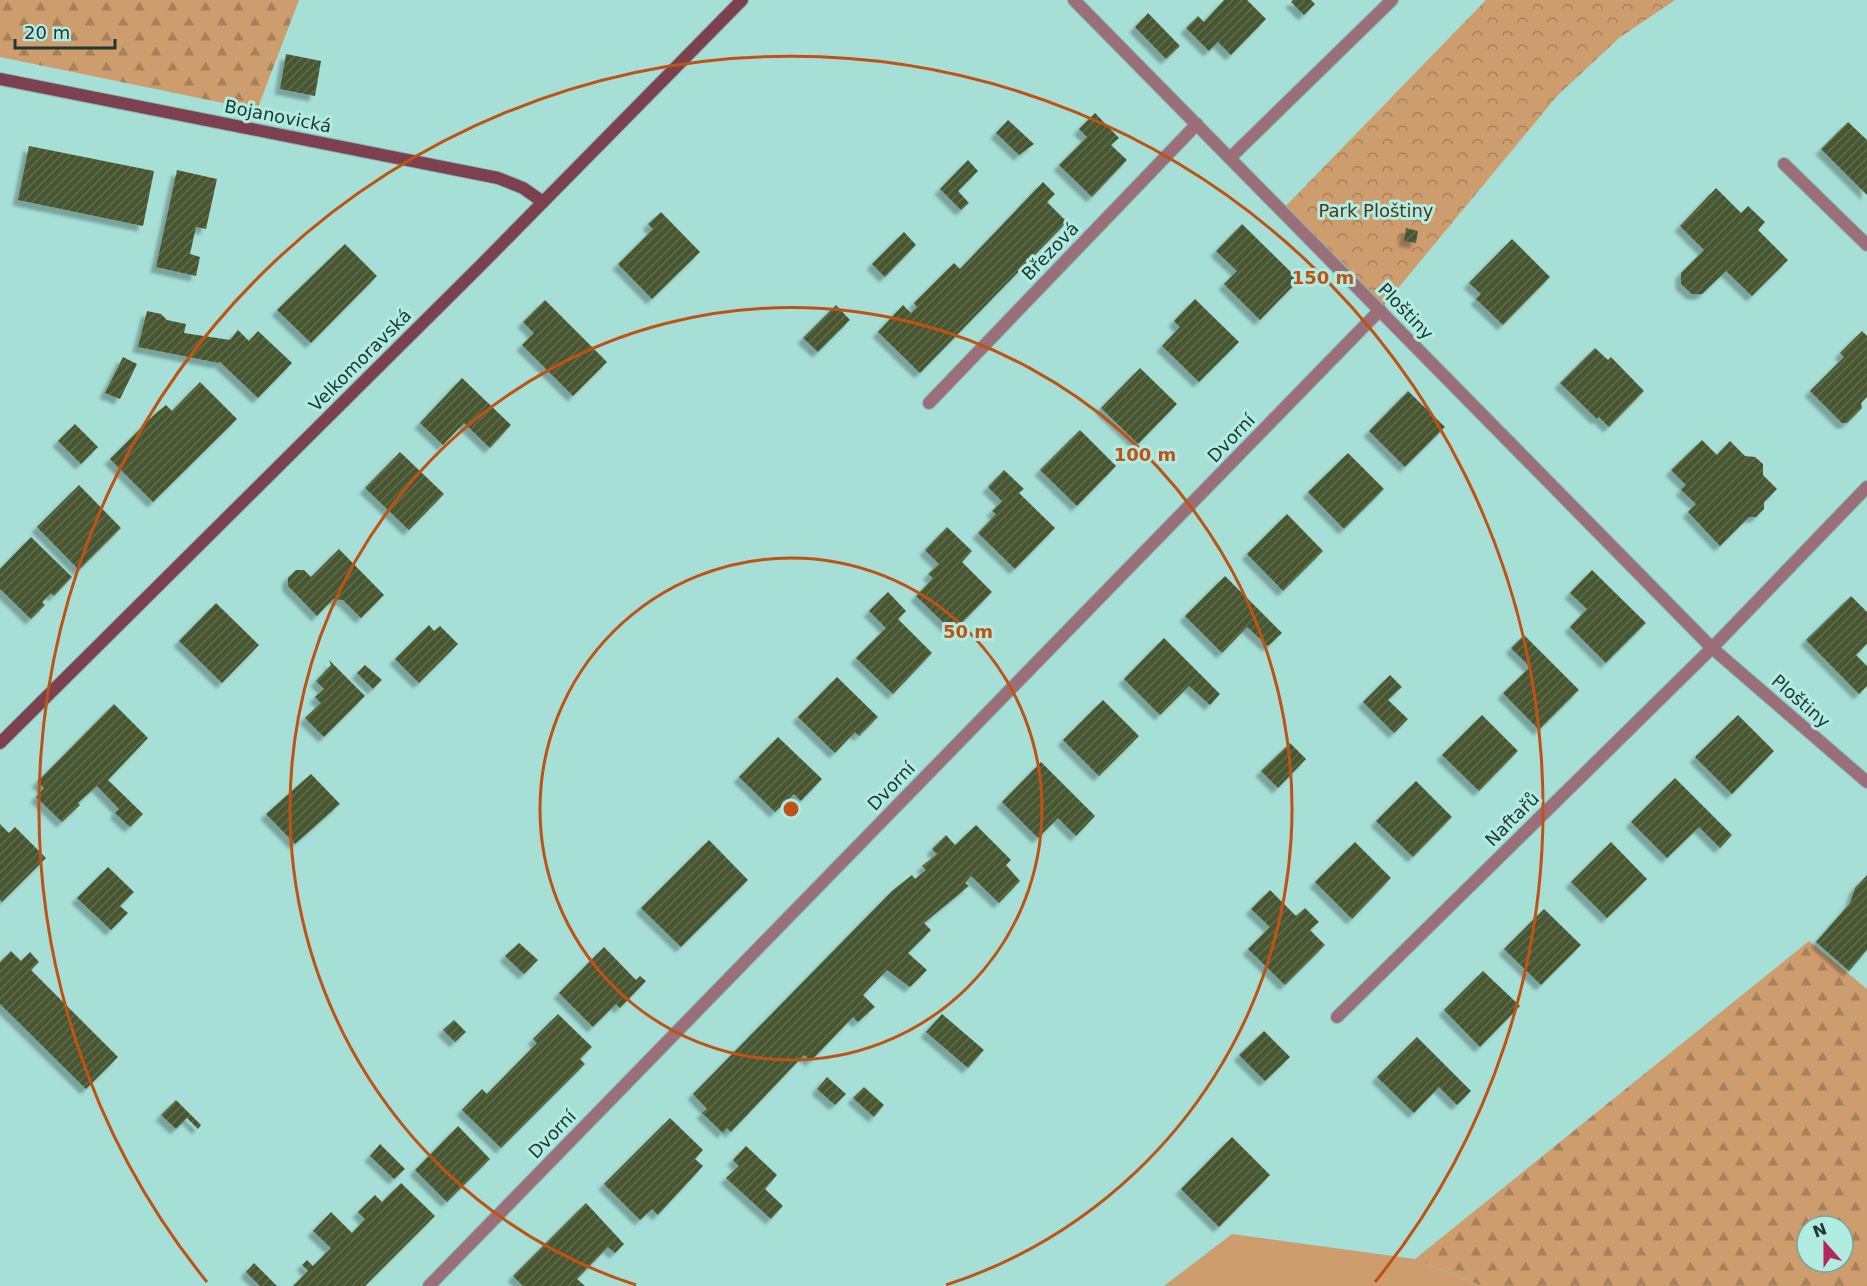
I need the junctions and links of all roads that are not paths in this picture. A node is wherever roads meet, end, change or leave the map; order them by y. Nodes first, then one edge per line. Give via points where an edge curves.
1 (742, 0) edge
2 (1074, 0) edge
3 (1392, 0) edge
4 (0, 79) edge
5 (1197, 124) junction
6 (1230, 158) junction
7 (1784, 164) dead end
8 (543, 202) junction
9 (1867, 245) edge
10 (1380, 310) junction
11 (929, 403) dead end
12 (1867, 487) edge
13 (1712, 648) junction
14 (0, 742) edge
15 (1867, 782) edge
16 (1337, 1017) dead end
17 (429, 1286) edge

1 - 8 street, Velkomoravská
2 - 5 street, Ploštiny
3 - 6 street
4 - 8 street, Bojanovická via 498,178
5 - 6 street, Ploštiny
5 - 11 street, Březová
6 - 10 street, Ploštiny
7 - 9 street
8 - 14 street, Velkomoravská
10 - 13 street, Ploštiny
10 - 17 street, Dvorní
12 - 13 street
13 - 15 street, Ploštiny
13 - 16 street, Naftařů

